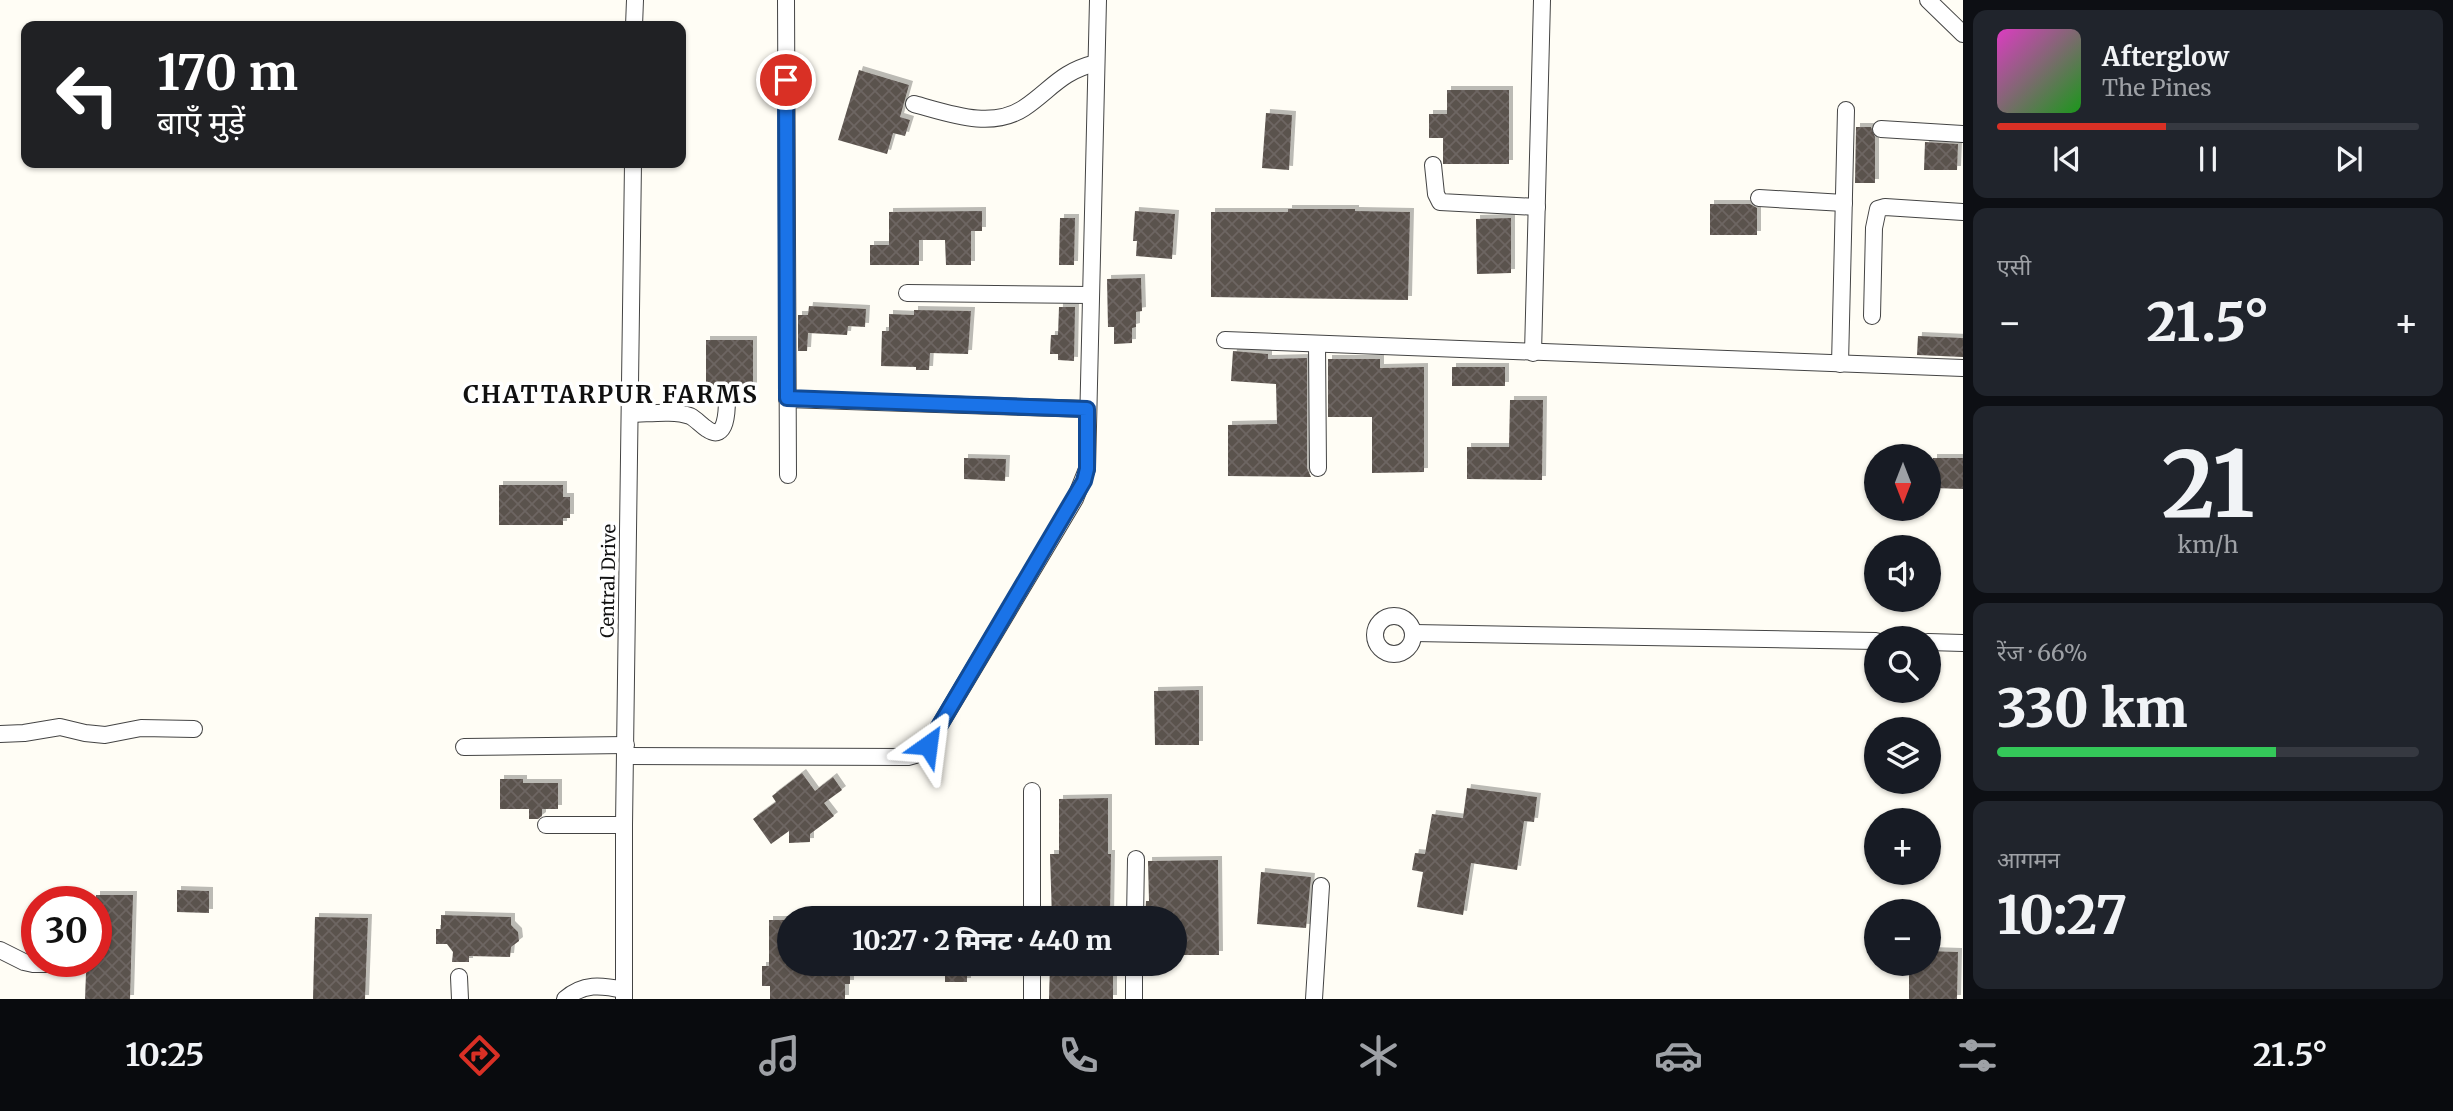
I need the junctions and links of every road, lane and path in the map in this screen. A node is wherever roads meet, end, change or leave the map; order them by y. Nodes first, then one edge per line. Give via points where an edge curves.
1 (635, 0) edge
2 (786, 0) edge
3 (1098, 0) edge
4 (1542, 0) edge
5 (1928, 0) edge
6 (634, 21) edge
7 (1963, 34) edge
8 (1096, 63) junction
9 (914, 104) dead end
10 (1846, 110) dead end
11 (1881, 130) dead end
12 (1963, 134) edge
13 (1433, 165) dead end
14 (633, 168) edge
15 (1759, 198) dead end
16 (1844, 203) junction
17 (1537, 206) junction
18 (1963, 212) edge
19 (907, 293) dead end
20 (1090, 295) junction
21 (1872, 316) dead end
22 (1224, 340) dead end
23 (1317, 344) junction
24 (1533, 353) junction
25 (1840, 364) junction
26 (1963, 368) edge
27 (727, 398) dead end
28 (787, 398) junction
29 (1087, 409) junction
30 (630, 414) junction
31 (1318, 468) dead end
32 (788, 475) dead end
33 (1414, 633) dead end
34 (1864, 641) edge
35 (1941, 642) edge
36 (1963, 643) edge
37 (194, 729) dead end
38 (0, 734) edge
39 (464, 747) dead end
40 (626, 750) junction
41 (1032, 791) dead end
42 (546, 825) dead end
43 (624, 825) junction
44 (1136, 859) dead end
45 (1321, 886) dead end
46 (1032, 906) edge
47 (1135, 906) edge
48 (0, 950) edge
49 (21, 960) edge
50 (1032, 976) edge
51 (1135, 976) edge
52 (459, 977) dead end
53 (624, 994) edge
54 (460, 999) edge
55 (565, 999) edge
56 (1032, 999) edge
57 (1134, 999) edge
58 (1314, 999) edge

1 - 6 street
2 - 28 street
3 - 8 street
4 - 17 street
5 - 7 street
8 - 9 street via 1066,74 1023,109 990,119 961,117
8 - 20 street
10 - 16 street
11 - 12 street
13 - 17 street via 1440,202
14 - 30 street, Central Drive
15 - 16 street
16 - 25 street
17 - 24 street
18 - 21 street via 1878,209
19 - 20 street
20 - 29 street
22 - 23 street
23 - 24 street
23 - 31 street
24 - 25 street
25 - 26 street
27 - 30 street via 725,425 715,432 689,416
28 - 29 street
28 - 32 street
29 - 40 street via 1087,469 1080,490 919,754 897,758
30 - 40 street, Central Drive
33 - 34 street
35 - 36 street
37 - 38 street via 142,728 105,735 60,727
39 - 40 street
40 - 43 street, Central Drive
41 - 46 street
42 - 43 street
43 - 53 street, Central Drive
44 - 47 street
45 - 58 street
48 - 49 street
50 - 56 street
51 - 57 street
52 - 54 street
53 - 55 street via 605,986 589,986

